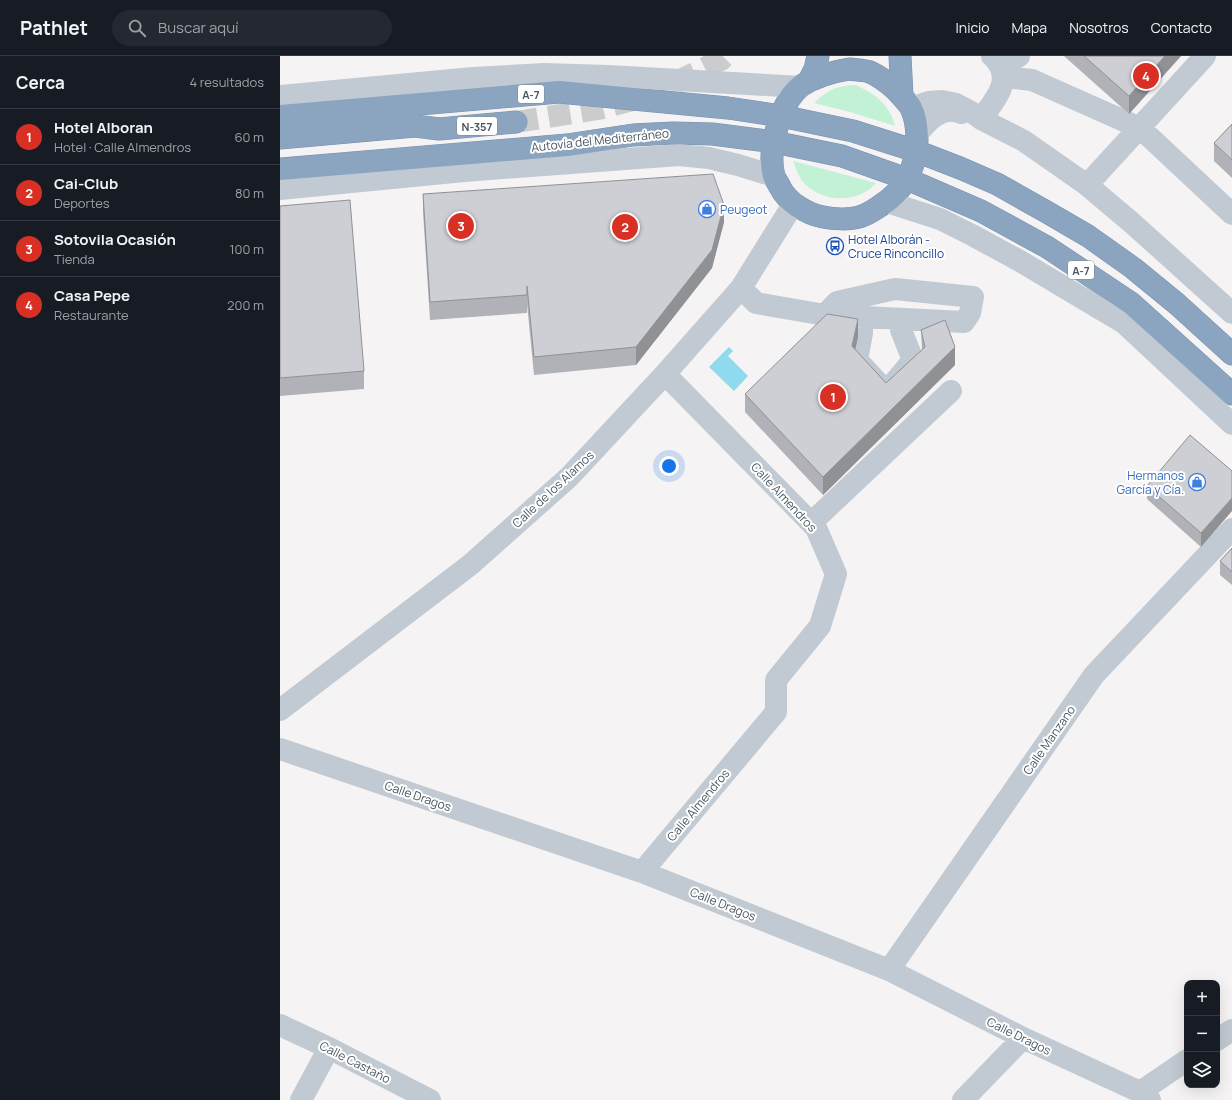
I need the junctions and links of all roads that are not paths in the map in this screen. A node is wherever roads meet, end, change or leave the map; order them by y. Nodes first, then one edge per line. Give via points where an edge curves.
1 (818, 56) edge
2 (900, 56) edge
3 (1019, 56) edge
4 (1206, 56) edge
5 (999, 67) edge
6 (805, 84) junction
7 (280, 96) edge
8 (906, 102) junction
9 (280, 116) edge
10 (781, 116) junction
11 (981, 119) junction
12 (516, 122) tunnel mouth
13 (1140, 128) junction
14 (439, 129) junction
15 (280, 138) edge
16 (774, 142) junction
17 (916, 143) junction
18 (280, 149) edge
19 (280, 169) edge
20 (774, 176) junction
21 (907, 179) junction
22 (1087, 185) junction
23 (280, 189) edge
24 (887, 202) junction
25 (794, 203) junction
26 (1232, 214) edge
27 (741, 288) junction
28 (1232, 313) edge
29 (825, 315) junction
30 (862, 317) junction
31 (902, 319) junction
32 (1232, 354) edge
33 (665, 374) junction
34 (951, 391) dead end
35 (1232, 394) edge
36 (1232, 424) edge
37 (811, 523) junction
38 (1232, 529) edge
39 (280, 710) edge
40 (280, 749) edge
41 (642, 872) junction
42 (889, 970) junction
43 (280, 1025) edge
44 (1232, 1030) edge
45 (1023, 1038) junction
46 (1220, 1038) edge
47 (329, 1048) junction
48 (1184, 1063) edge
49 (1145, 1096) edge
50 (301, 1100) edge
51 (430, 1100) edge
52 (962, 1100) edge

1 - 6 highway via 815,70
2 - 8 highway
3 - 5 street
4 - 13 street
5 - 11 street via 1002,86
5 - 13 street
6 - 7 street via 544,74
6 - 8 highway via 832,72 849,69 869,72 886,81
6 - 10 highway via 792,96
8 - 11 street via 948,102 973,112
8 - 17 highway via 917,126
9 - 10 highway, A-7 via 559,92
10 - 16 highway
10 - 17 highway, A-7
11 - 17 street via 970,118 956,110 936,115 926,123
11 - 22 street via 1024,141
12 - 14 highway, N-357
13 - 22 street
13 - 26 street
14 - 15 highway via 415,126
14 - 18 highway via 416,137
16 - 19 highway, Autovía del Mediterráneo / A-7 via 712,134 633,135 567,145
16 - 20 highway
16 - 21 highway, Autovía del Mediterráneo / A-7 via 842,156
17 - 21 highway via 913,166
17 - 32 highway, A-7 via 960,168 997,184 1088,236 1177,304
20 - 23 street via 717,160 678,155
20 - 25 highway via 781,191
21 - 24 highway
21 - 35 highway, Autovía del Mediterráneo / A-7 via 981,211 1047,247 1131,303
22 - 28 street
24 - 25 highway via 859,217 834,219 814,215
24 - 36 street via 940,219 972,235 1020,260 1124,323
25 - 27 street, Calle de los Alamos
27 - 29 street via 756,303
27 - 33 street, Calle de los Alamos
29 - 30 street
29 - 31 street via 837,302 895,289 973,297 970,313 964,322
30 - 31 street
30 - 31 street via 858,360 880,385 886,386 893,384 913,360 901,330
33 - 37 street, Calle Almendros
33 - 39 street, Calle de los Alamos via 569,477 470,565
34 - 37 street
37 - 41 street, Calle Almendros via 816,528 836,574 820,626 776,680 776,712
38 - 42 street, Calle Manzano via 1094,675
40 - 41 street, Calle Dragos
41 - 42 street, Calle Dragos
42 - 45 street, Calle Dragos
43 - 47 street, Calle Castaño
44 - 46 street
45 - 49 street, Calle Dragos
45 - 52 street
47 - 50 street
47 - 51 street, Calle Castaño
48 - 49 street

